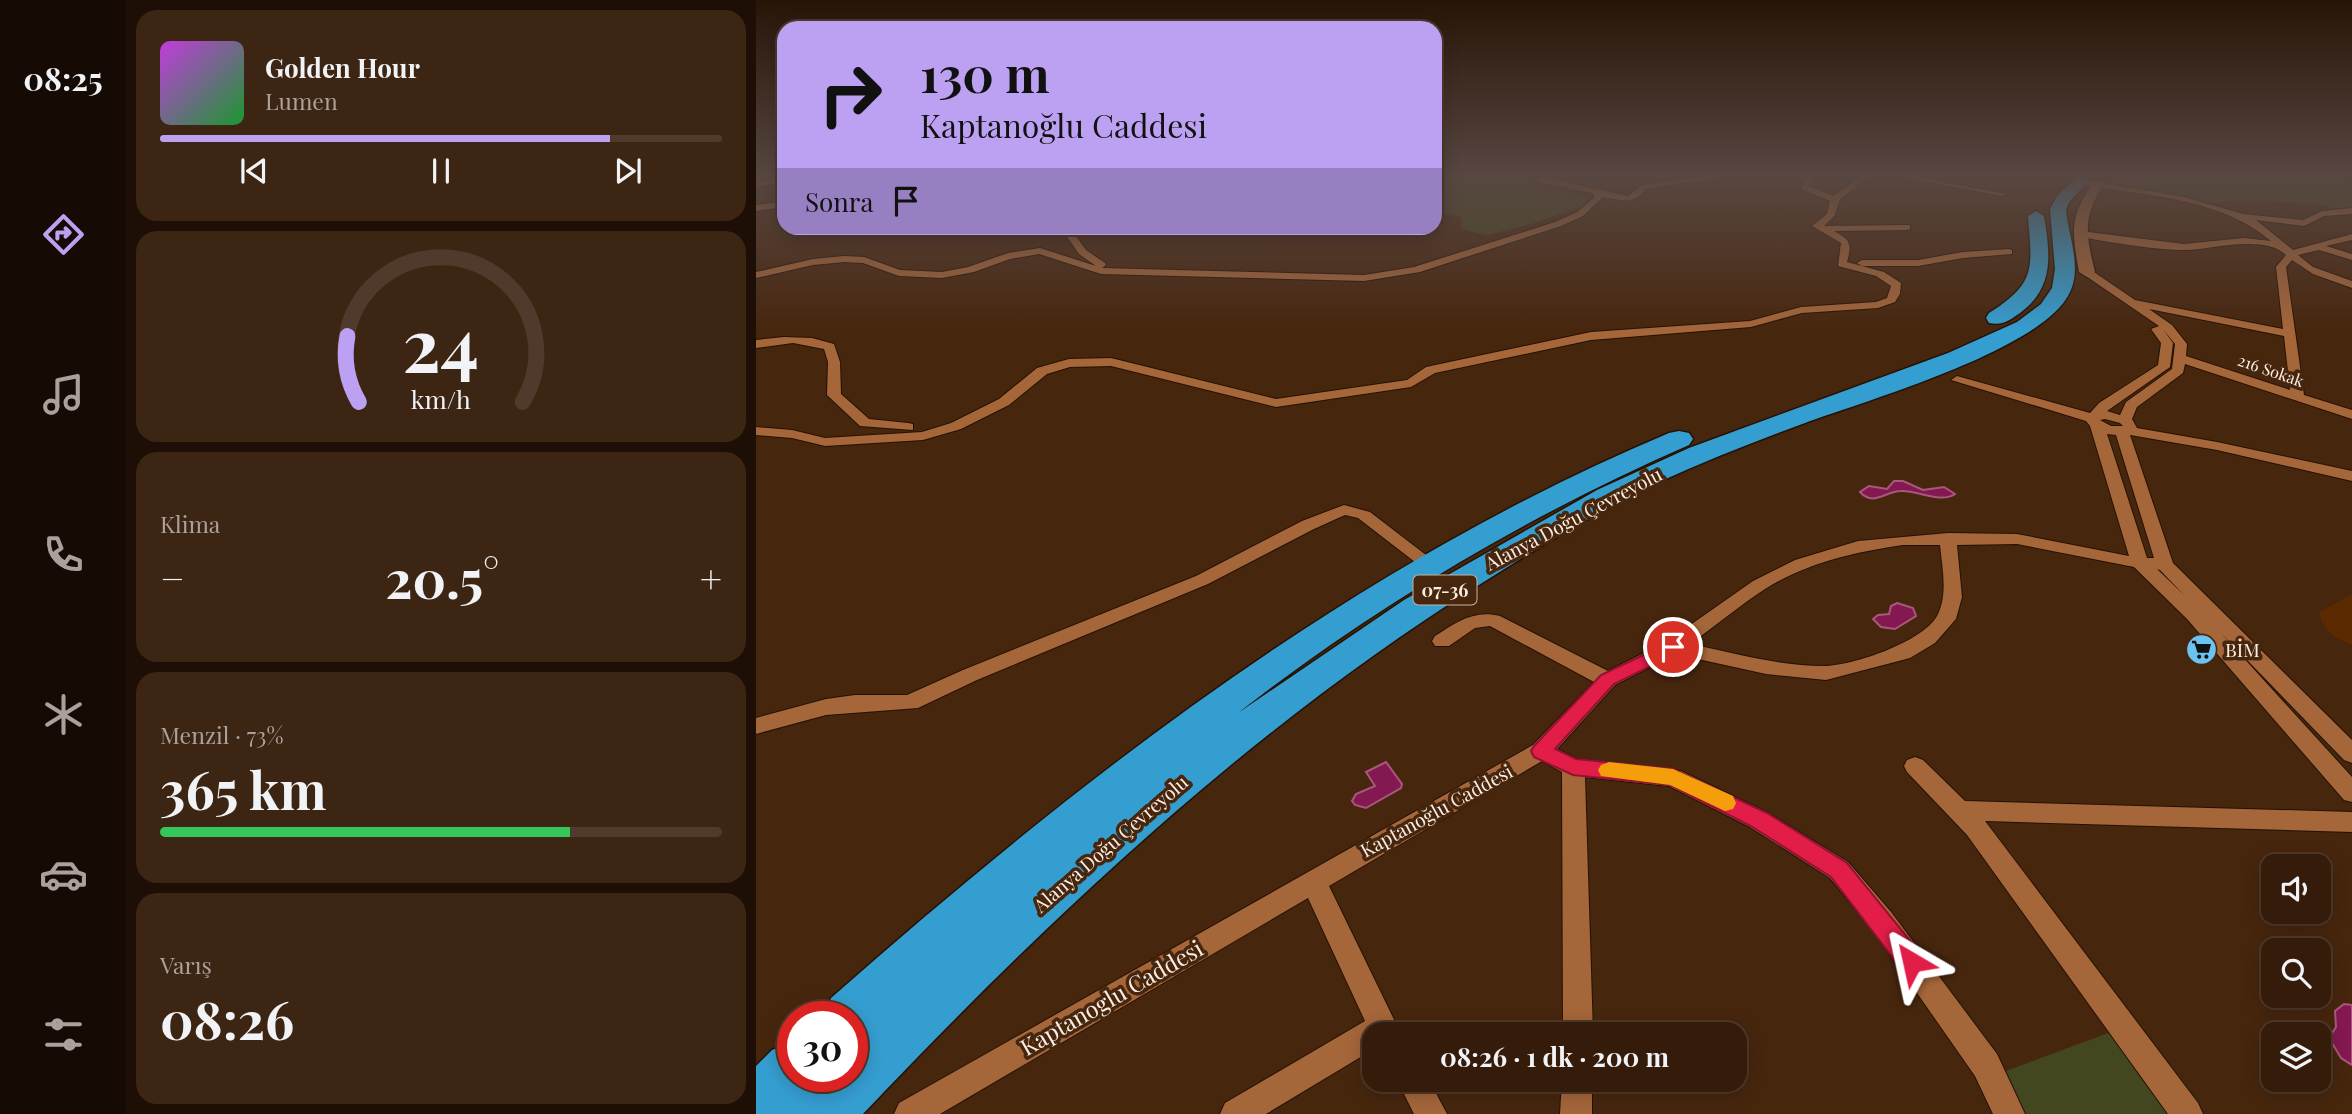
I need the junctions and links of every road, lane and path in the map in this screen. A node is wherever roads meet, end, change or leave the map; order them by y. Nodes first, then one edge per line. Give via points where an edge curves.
1 (1546, 228) edge
2 (1864, 228) edge
3 (2037, 228) edge
4 (2060, 228) edge
5 (2079, 228) edge
6 (2258, 228) edge
7 (1820, 229) joint
8 (2080, 234) junction
9 (1070, 235) edge
10 (2352, 237) edge
11 (2331, 240) junction
12 (2352, 244) edge
13 (2278, 245) junction
14 (2319, 247) junction
15 (2009, 252) dead end
16 (2293, 253) junction
17 (2352, 257) edge
18 (1842, 261) junction
19 (1110, 271) junction
20 (2087, 272) junction
21 (756, 275) edge
22 (2352, 285) edge
23 (2129, 302) junction
24 (2290, 334) junction
25 (756, 344) edge
26 (2180, 358) junction
27 (1958, 380) dead end
28 (2298, 398) junction
29 (2352, 415) edge
30 (2095, 420) junction
31 (2126, 426) junction
32 (943, 430) junction
33 (756, 431) edge
34 (2352, 467) edge
35 (2352, 476) edge
36 (1948, 538) junction
37 (2140, 563) junction
38 (1430, 565) junction
39 (2165, 565) junction
40 (1443, 640) dead end
41 (1673, 647) junction
42 (1608, 680) junction
43 (756, 726) edge
44 (1541, 751) junction
45 (2352, 754) edge
46 (1915, 766) dead end
47 (1573, 767) junction
48 (2352, 793) edge
49 (1960, 811) junction
50 (2352, 822) edge
51 (1313, 880) junction
52 (868, 1002) edge
53 (1380, 1022) edge
54 (1578, 1022) edge
55 (1362, 1043) edge
56 (777, 1086) edge
57 (1419, 1092) edge
58 (1577, 1092) edge
59 (756, 1106) edge
60 (821, 1114) edge
61 (910, 1114) edge
62 (1236, 1114) edge
63 (1431, 1114) edge
64 (1576, 1114) edge
65 (2009, 1114) edge
66 (2187, 1114) edge

1 - 19 street via 1392,275 1347,279
2 - 7 street
3 - 38 highway, Alanya Doğu Çevreyolu / 07-36 via 2037,283 2012,309 1941,345 1638,456
4 - 60 highway, Alanya Doğu Çevreyolu / 07-36 via 2063,286 2040,316 2019,330 1953,360 1667,468 1528,541 1369,638 1271,710 1100,849
5 - 8 street
6 - 13 street
7 - 18 street via 1844,241
8 - 13 street via 2184,247 2244,241
8 - 20 street
9 - 19 street via 1082,252
10 - 11 street
11 - 12 street
11 - 14 street
13 - 16 street
14 - 16 street
14 - 17 street
15 - 18 street via 1918,263
16 - 22 street via 2299,262
16 - 24 street via 2281,267
18 - 32 street via 1891,279 1897,285 1895,295 1878,305 1801,310 1751,324 1591,335 1431,370 1411,383 1276,404 1124,365 1069,363 1042,371 1004,402
19 - 21 street via 1040,251 951,274 899,273 844,258
20 - 23 street
20 - 30 street via 2104,294 2155,327 2167,343 2164,367 2104,406
23 - 24 street
23 - 26 street via 2168,327 2181,344
24 - 28 street
25 - 32 street via 776,341 830,346 834,395 864,423
26 - 28 street, 216 Sokak
26 - 31 street via 2178,370 2131,405
27 - 30 street
28 - 29 street, 216 Sokak
30 - 31 street
30 - 37 street
31 - 34 street
31 - 35 street
31 - 39 street
32 - 33 street via 923,436 825,442
36 - 37 street, Kaptanoğlu Caddesi via 2017,539
36 - 41 street, Kaptanoğlu Caddesi via 1858,546 1801,564 1759,585
36 - 41 street via 1953,597 1946,619 1928,638 1903,653 1826,673 1766,667
37 - 39 street, Kaptanoğlu Caddesi
37 - 48 street via 2194,615
38 - 43 street via 1364,515 1344,510 1202,580 910,702 826,706
38 - 52 highway, Alanya Doğu Çevreyolu / 07-36 via 1242,687 1074,818
39 - 45 street
40 - 42 street via 1470,622 1493,620
41 - 42 street, Kaptanoğlu Caddesi
42 - 44 street, Kaptanoğlu Caddesi
44 - 47 street
44 - 51 street, Kaptanoğlu Caddesi
46 - 49 street
47 - 54 street
47 - 65 street via 1673,777 1759,820 1839,870 1882,921 1986,1065
49 - 50 street
49 - 66 street
51 - 53 street
51 - 61 street, Kaptanoglu Caddesi
55 - 62 street
56 - 59 highway
57 - 63 street
58 - 64 street

